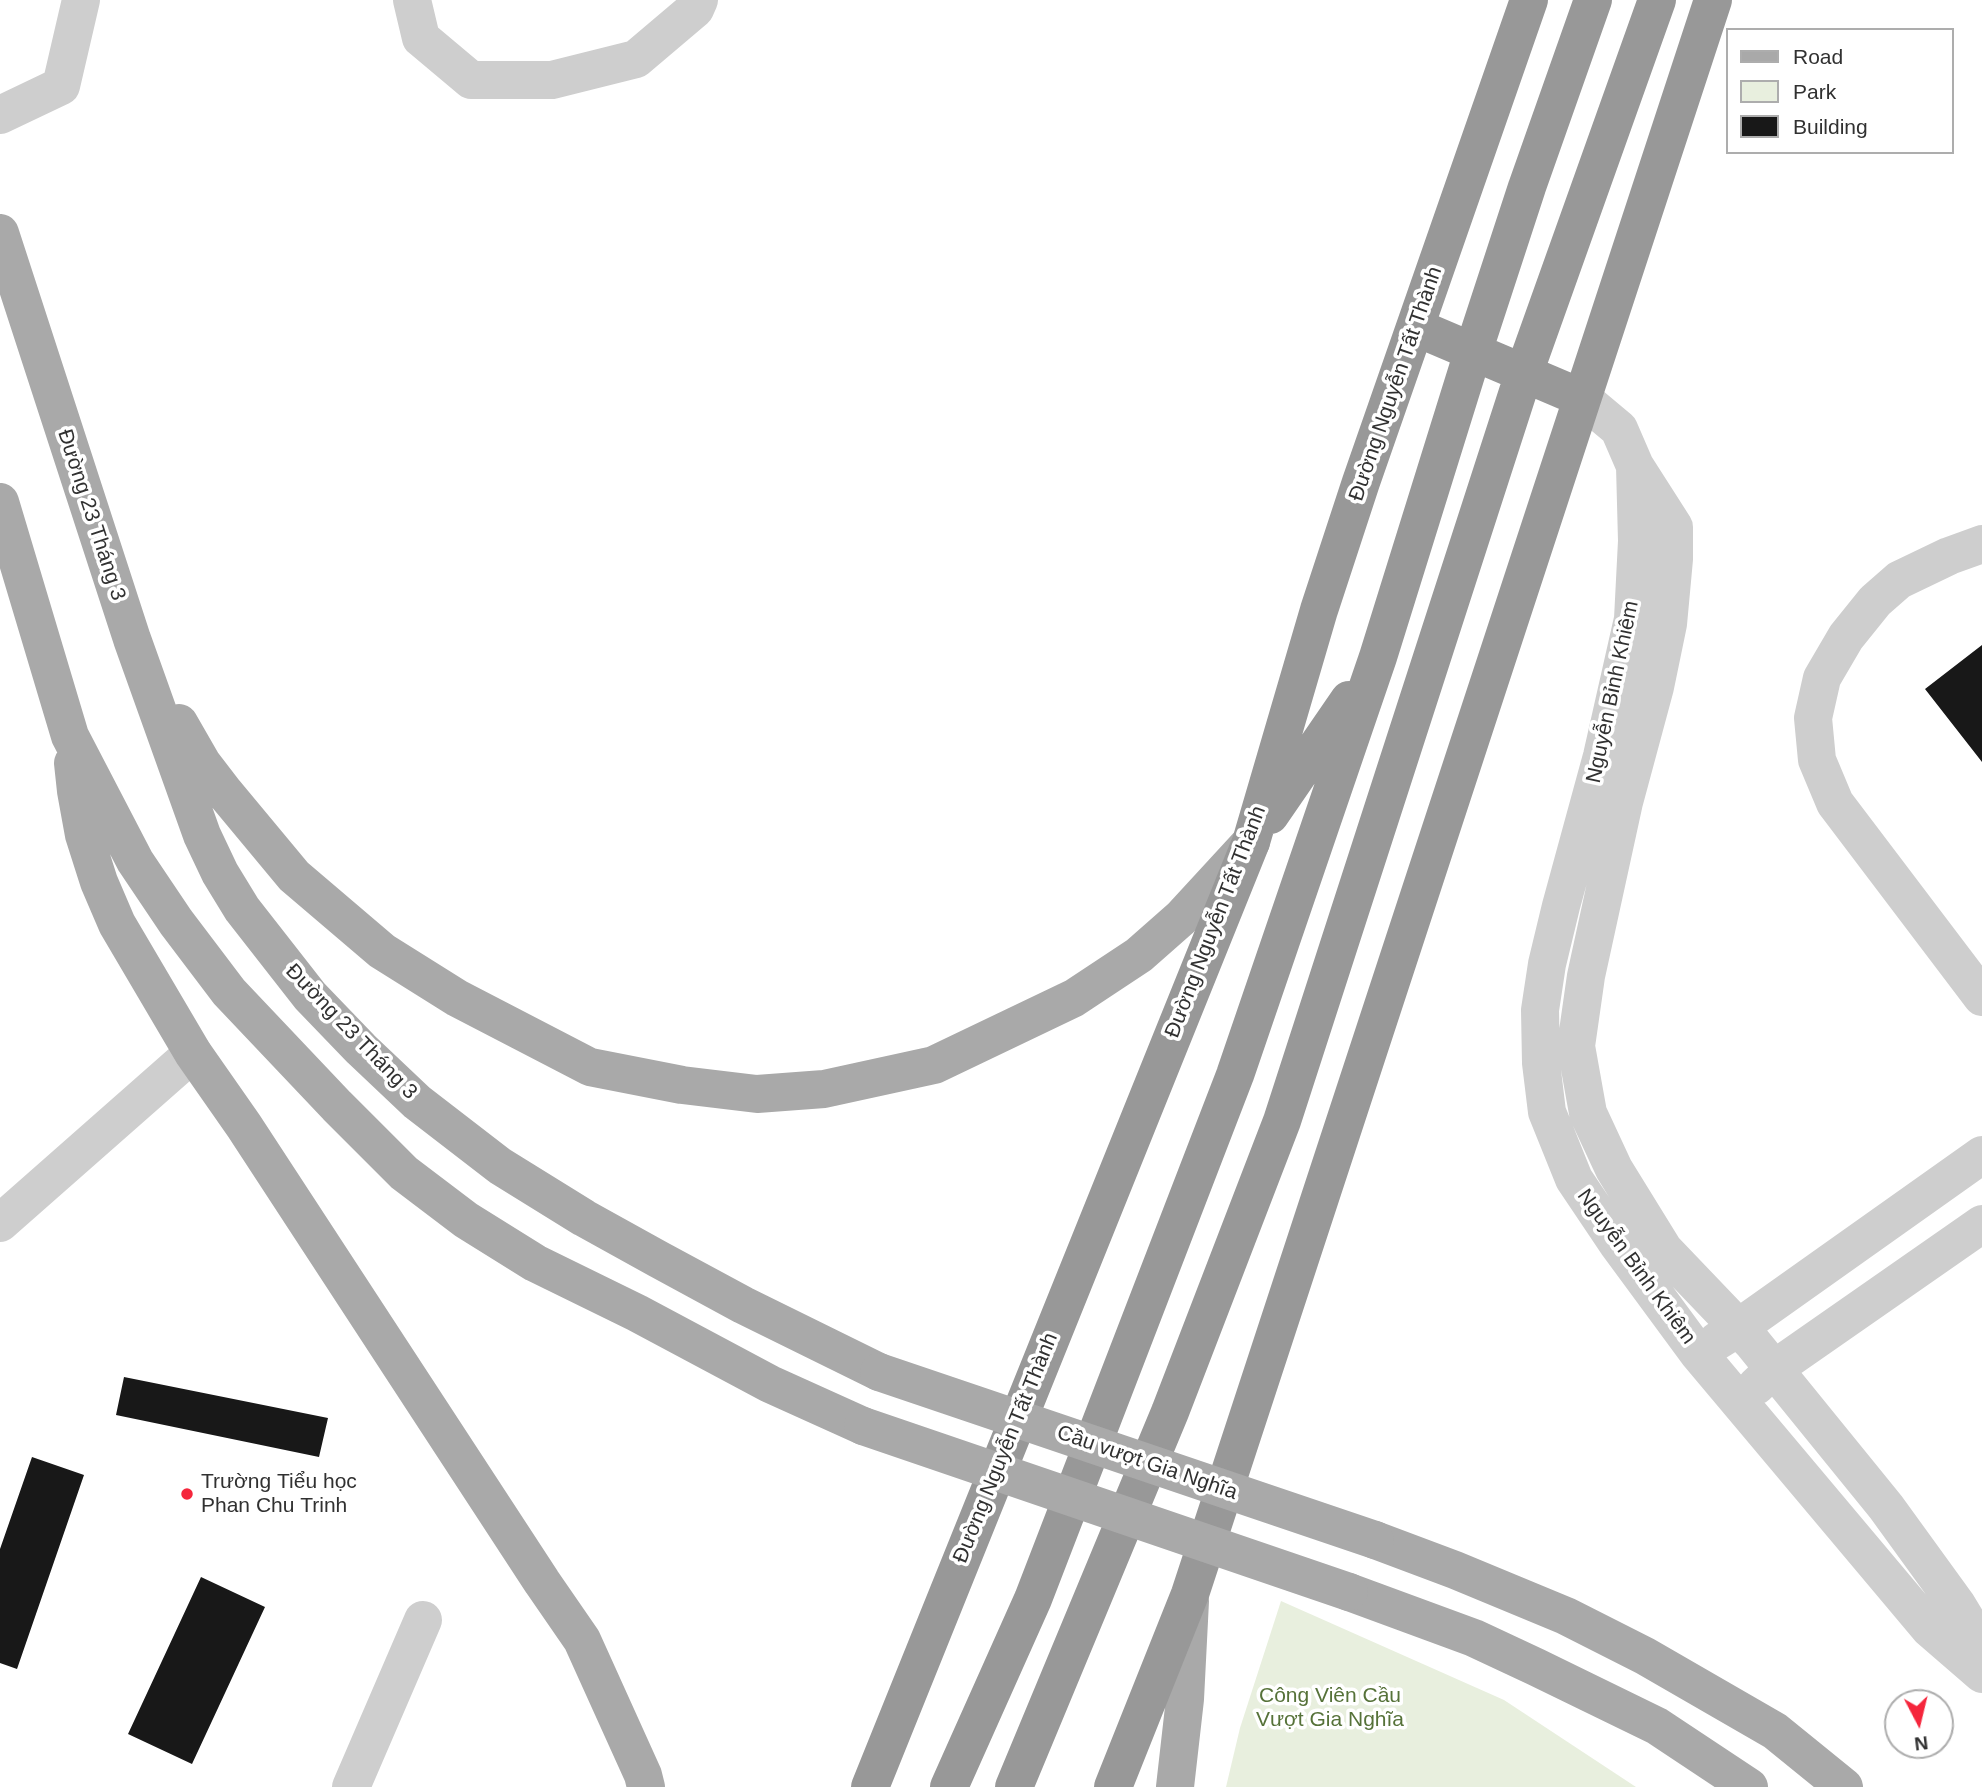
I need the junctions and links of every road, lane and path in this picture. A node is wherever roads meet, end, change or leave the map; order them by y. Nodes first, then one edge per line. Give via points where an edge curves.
1 (81, 0) edge
2 (412, 0) edge
3 (699, 0) edge
4 (1529, 0) edge
5 (1593, 0) edge
6 (1657, 0) edge
7 (1713, 0) edge
8 (0, 115) edge
9 (0, 233) edge
10 (1415, 327) junction
11 (1473, 352) junction
12 (1524, 373) junction
13 (1582, 398) junction
14 (1635, 466) junction
15 (0, 502) edge
16 (1982, 544) edge
17 (132, 639) junction
18 (1378, 657) junction
19 (70, 737) junction
20 (1251, 842) junction
21 (1982, 997) edge
22 (193, 1053) junction
23 (1982, 1155) edge
24 (0, 1223) edge
25 (1982, 1224) edge
26 (1738, 1328) junction
27 (1698, 1353) junction
28 (1774, 1369) junction
29 (879, 1372) joint
30 (1740, 1402) junction
31 (1190, 1594) junction
32 (423, 1620) dead end
33 (1982, 1646) edge
34 (1982, 1674) edge
35 (351, 1787) edge
36 (646, 1787) edge
37 (870, 1787) edge
38 (949, 1787) edge
39 (1014, 1787) edge
40 (1114, 1787) edge
41 (1175, 1787) edge
42 (1749, 1787) edge
43 (1844, 1787) edge

1 - 8 street via 61,86
2 - 3 street via 421,38 471,80 552,80 636,59 695,9
4 - 10 highway, Đường Nguyễn Tất Thành
5 - 11 highway
6 - 12 highway
7 - 13 highway
9 - 17 main road, Đường 23 Tháng 3
10 - 11 highway
10 - 20 highway, Đường Nguyễn Tất Thành via 1319,610
11 - 12 highway
11 - 18 highway
12 - 13 highway
12 - 39 highway via 1282,1121 1170,1412
13 - 14 street via 1619,429
13 - 31 highway
14 - 26 street, Nguyễn Bỉnh Khiêm via 1674,527 1668,624 1586,976 1576,1046 1588,1113 1614,1169 1664,1250
14 - 27 street, Nguyễn Bỉnh Khiêm via 1633,619 1547,964 1540,1010 1541,1063 1547,1112 1574,1179
15 - 19 main road
16 - 21 street via 1899,580 1875,601 1822,678 1814,718 1817,760 1835,803
17 - 20 main road via 202,763 225,793 295,876 382,951 457,998 590,1067 682,1085 757,1094 824,1089 934,1065 1074,998 1139,955 1181,918
17 - 29 main road, Đường 23 Tháng 3 via 220,873 242,909 310,996 361,1049 417,1102 500,1166 743,1305
18 - 20 highway
18 - 38 highway via 1235,1074 1033,1599
19 - 22 main road via 84,835 99,882 117,924
19 - 42 main road, bridge via 135,861 229,992 404,1173 466,1220 535,1263 770,1384 863,1426 1474,1638 1657,1726
20 - 37 highway, Đường Nguyễn Tất Thành
22 - 24 street
22 - 36 main road via 582,1640
23 - 26 street
25 - 28 street
26 - 27 street
26 - 28 street, Nguyễn Bỉnh Khiêm
27 - 30 street, Nguyễn Bỉnh Khiêm
28 - 30 street
28 - 33 street, Nguyễn Bỉnh Khiêm via 1886,1507 1958,1605
29 - 43 main road, Cầu vượt Gia Nghĩa, bridge via 1375,1540 1566,1616 1774,1731
30 - 34 street, Nguyễn Bỉnh Khiêm via 1930,1629
31 - 40 highway
31 - 41 main road
32 - 35 street

